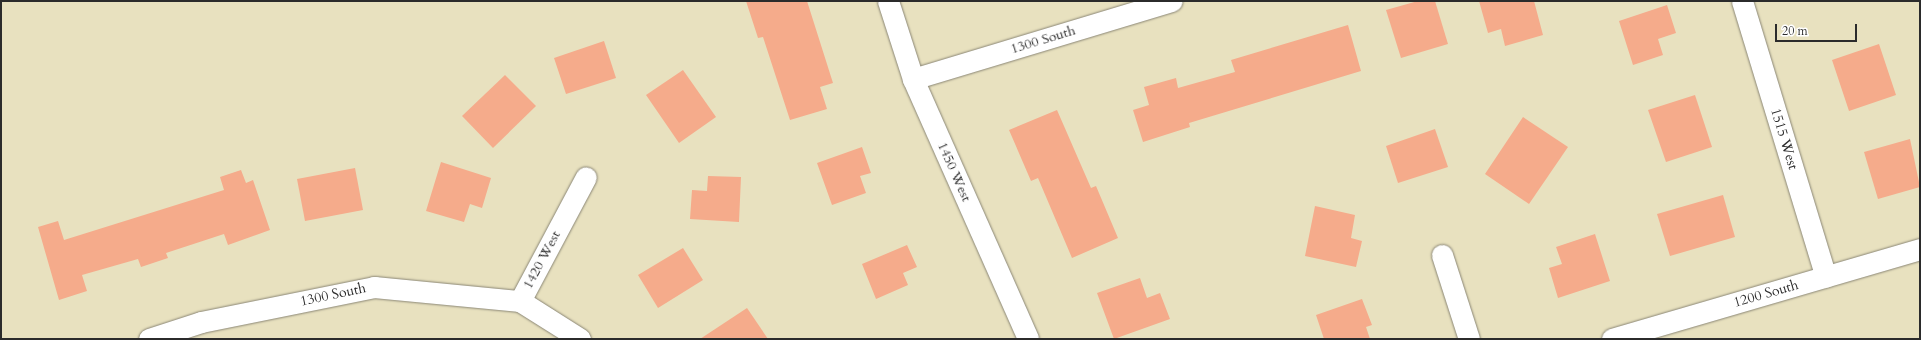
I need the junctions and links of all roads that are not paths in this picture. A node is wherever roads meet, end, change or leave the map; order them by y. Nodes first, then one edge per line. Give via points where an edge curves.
1 (888, 1) edge
2 (1172, 1) edge
3 (1742, 1) edge
4 (913, 79) junction
5 (586, 177) dead end
6 (1920, 248) edge
7 (1442, 255) dead end
8 (1826, 277) junction
9 (520, 301) junction
10 (149, 339) edge
11 (580, 339) edge
12 (1028, 339) edge
13 (1469, 339) edge
14 (1612, 339) edge

1 - 4 street, 1450 West
2 - 4 street, 1300 South
3 - 8 street, 1515 West
4 - 12 street, 1450 West
5 - 9 street, 1420 West
6 - 8 street, 1200 South
7 - 13 street
8 - 14 street, 1200 South
9 - 10 street, 1300 South via 374,287 201,322
9 - 11 street, 1420 West

